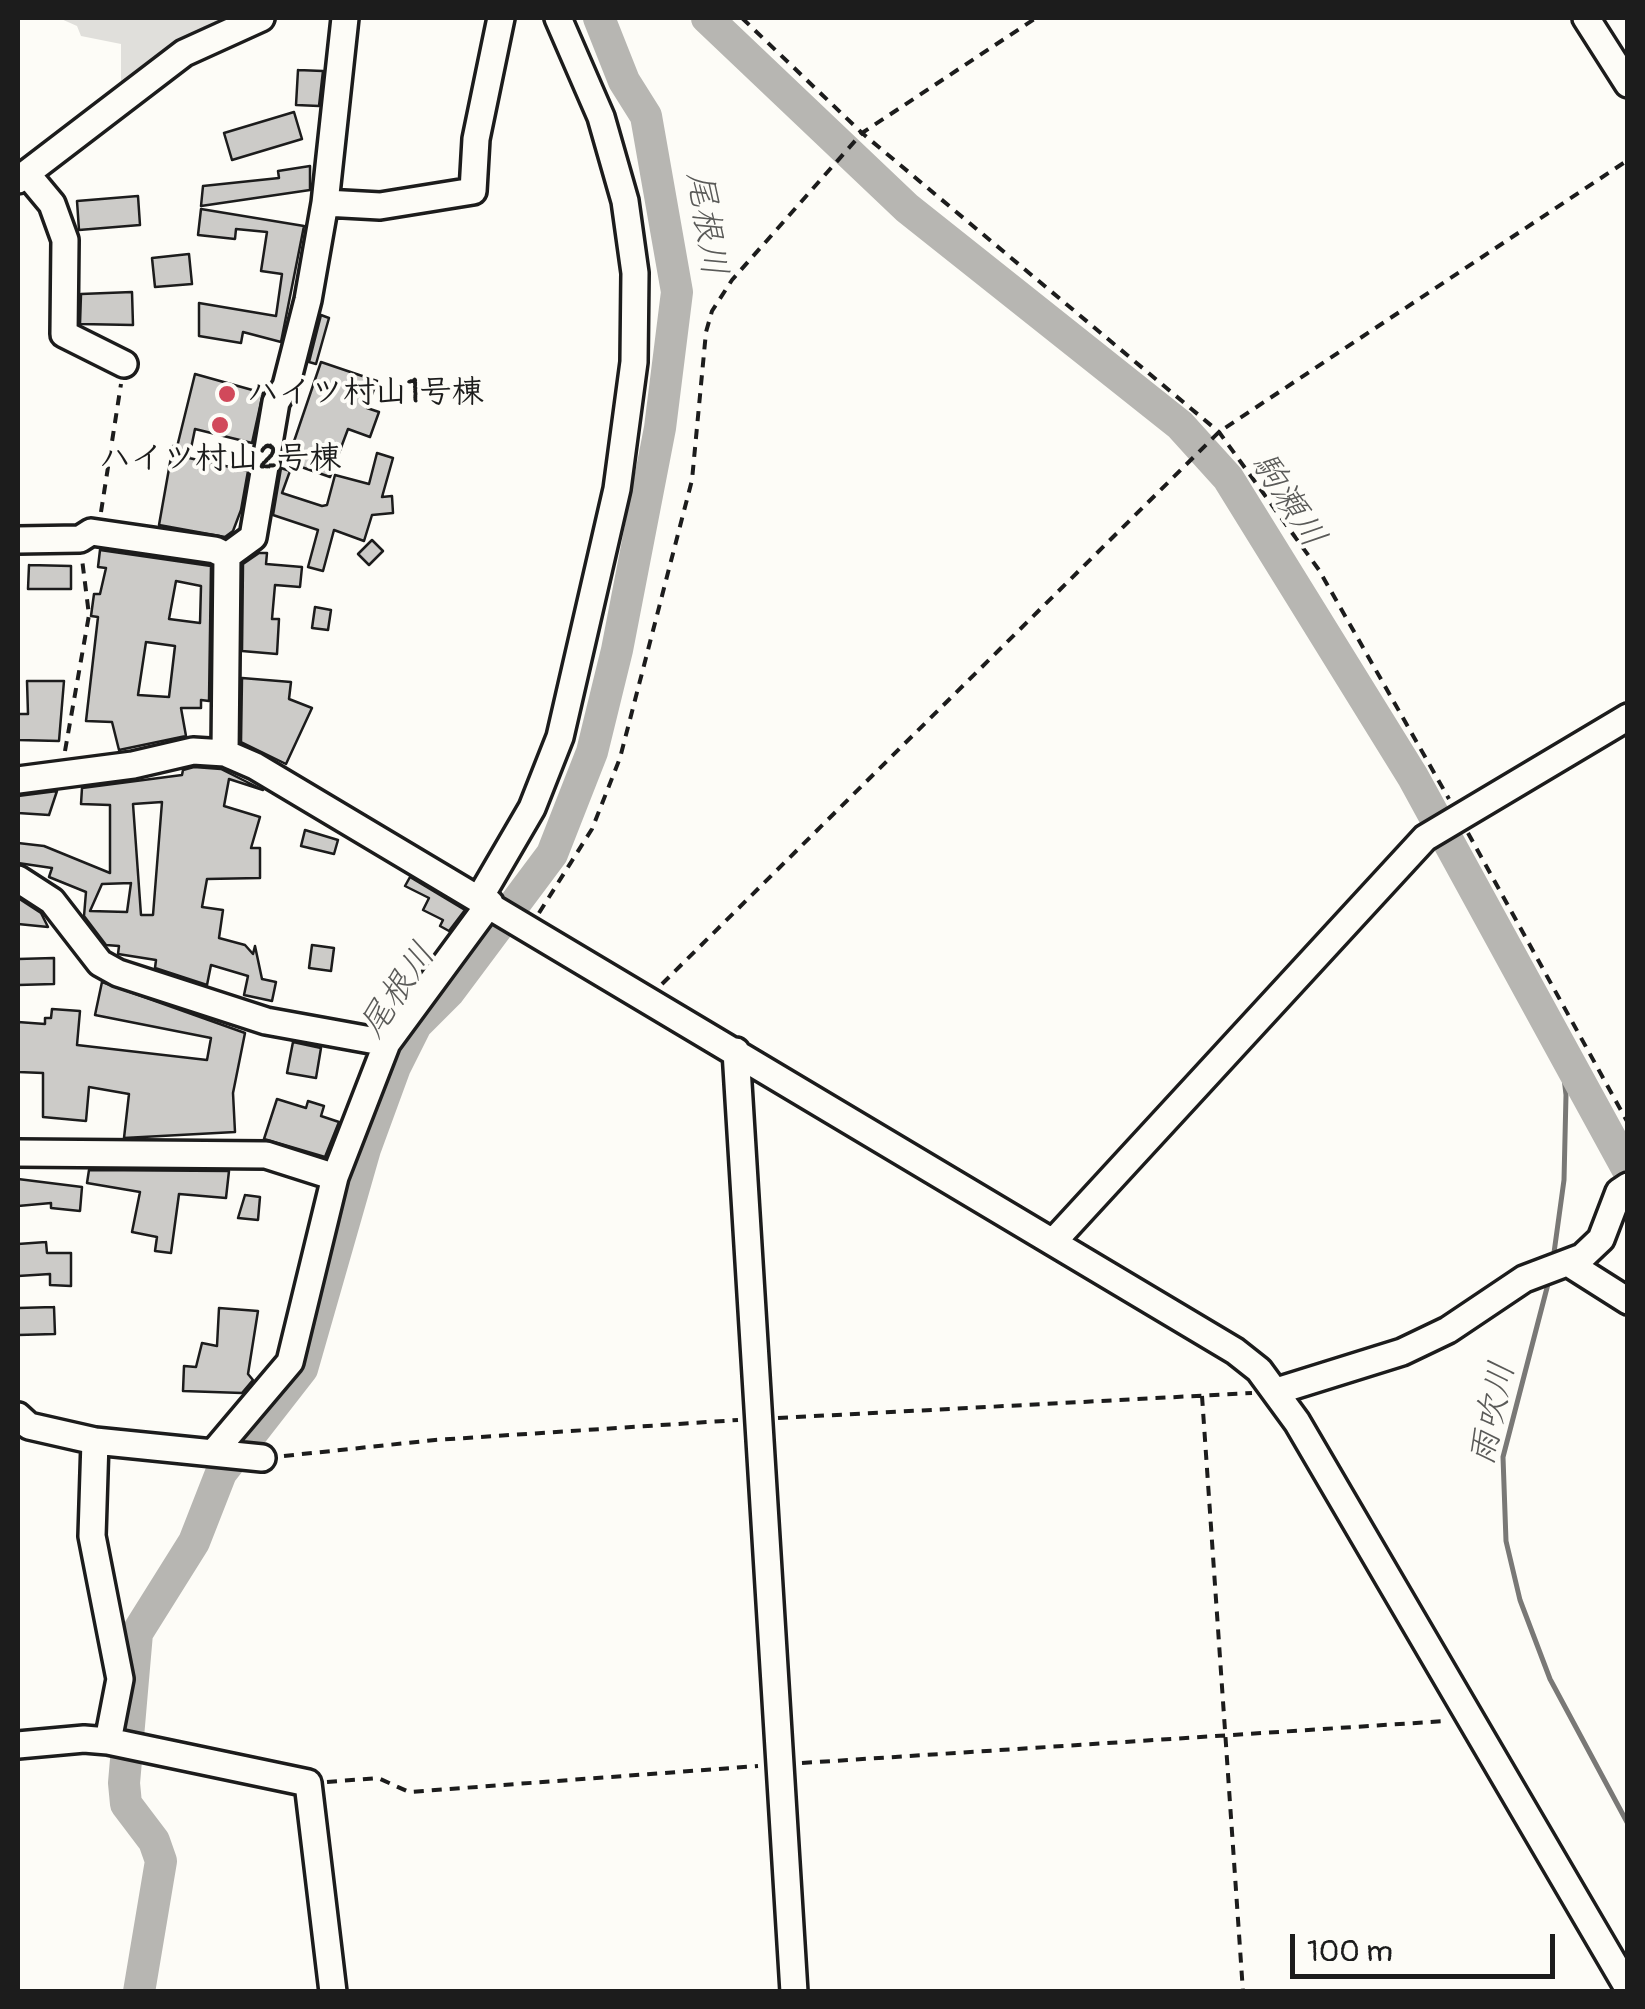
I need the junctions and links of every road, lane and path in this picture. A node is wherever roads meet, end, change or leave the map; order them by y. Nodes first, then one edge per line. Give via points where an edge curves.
1 (261, 18) edge
2 (345, 18) edge
3 (501, 18) edge
4 (558, 18) edge
5 (742, 18) edge
6 (1036, 18) edge
7 (1586, 18) edge
8 (1628, 84) edge
9 (862, 133) junction
10 (1628, 160) edge
11 (22, 177) edge
12 (325, 203) junction
13 (124, 364) joint
14 (1218, 432) junction
15 (86, 535) junction
16 (18, 540) edge
17 (227, 556) junction
18 (1628, 717) edge
19 (225, 753) junction
20 (64, 774) junction
21 (18, 780) edge
22 (1456, 820) junction
23 (18, 879) edge
24 (488, 903) junction
25 (524, 924) junction
26 (648, 997) junction
27 (388, 1043) junction
28 (736, 1051) junction
29 (1628, 1122) edge
30 (18, 1154) edge
31 (336, 1177) junction
32 (1628, 1186) edge
33 (1053, 1242) junction
34 (1558, 1266) junction
35 (1628, 1301) edge
36 (1277, 1391) junction
37 (1202, 1396) junction
38 (18, 1416) edge
39 (758, 1419) junction
40 (95, 1441) junction
41 (213, 1453) junction
42 (262, 1458) joint
43 (1471, 1720) junction
44 (1224, 1736) junction
45 (108, 1741) junction
46 (18, 1745) edge
47 (782, 1764) junction
48 (308, 1783) junction
49 (1628, 1988) edge
50 (333, 1992) edge
51 (794, 1992) edge
52 (1244, 1992) edge

1 - 11 street via 184,53
2 - 12 street
3 - 12 street via 476,139 473,191 380,206
4 - 24 street via 601,117 625,201 638,318 617,489 560,737
5 - 9 path
6 - 9 path
7 - 8 street
9 - 14 path
9 - 25 path via 732,280 712,312 692,480 620,758 592,829
10 - 14 path
11 - 13 street via 52,204 65,240 64,334
12 - 17 street via 308,300 276,402 253,537
13 - 15 path via 104,506
14 - 22 path via 1318,570
14 - 26 path
15 - 16 street
15 - 17 street
15 - 20 path via 89,615
17 - 19 street
18 - 22 street
19 - 20 street via 167,754
19 - 24 street via 284,780
20 - 21 street
22 - 29 path
22 - 33 street via 1425,838
23 - 27 street via 52,901 100,963 118,974 266,1021
24 - 25 street
24 - 27 street
25 - 26 street
26 - 28 street
27 - 31 street
28 - 33 street
28 - 39 street
30 - 31 street via 266,1155
31 - 41 street via 290,1362
32 - 34 street via 1619,1192 1602,1239
33 - 36 street via 1235,1351
34 - 35 street
34 - 36 street via 1524,1279 1402,1352
36 - 37 path
36 - 43 street
37 - 39 path
37 - 44 path
38 - 40 street via 29,1426
39 - 42 path
39 - 47 street
40 - 41 street
40 - 45 street via 92,1536 120,1679
41 - 42 street
43 - 44 path
43 - 49 street
44 - 47 path
44 - 52 path
45 - 46 street
45 - 48 street
47 - 48 path via 409,1792 378,1778
47 - 51 street
48 - 50 street

